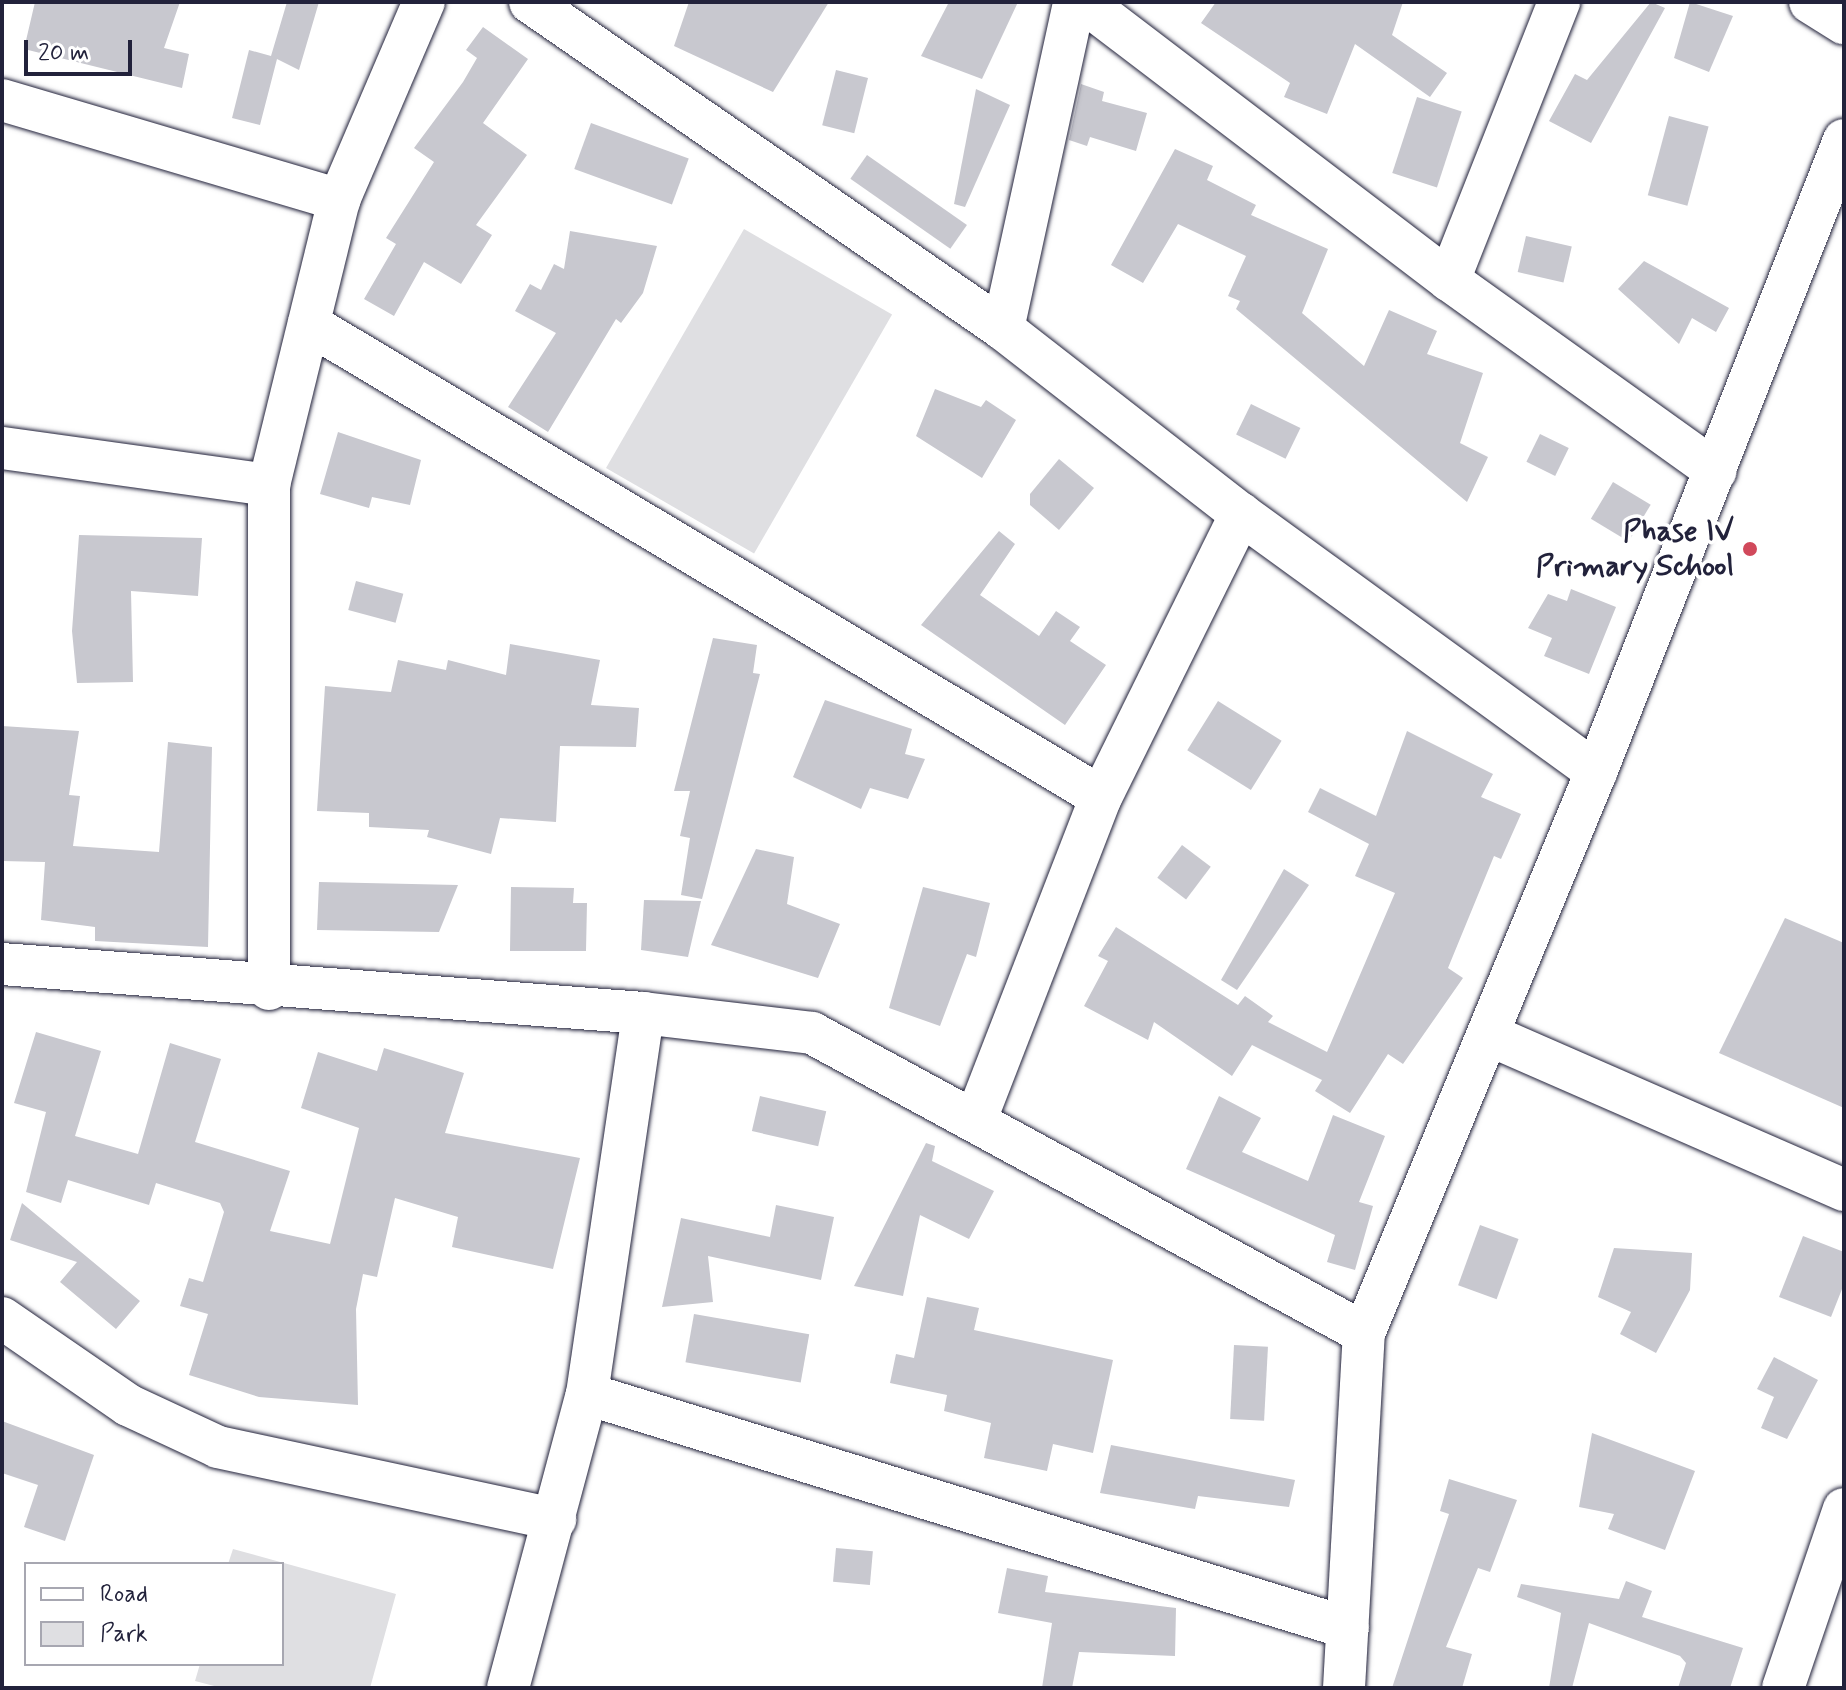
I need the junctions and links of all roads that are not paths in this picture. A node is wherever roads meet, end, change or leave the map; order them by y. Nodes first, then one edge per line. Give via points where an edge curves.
1 (424, 2) edge
2 (530, 2) edge
3 (1074, 2) edge
4 (1084, 2) edge
5 (1559, 2) edge
6 (1810, 2) edge
7 (1844, 23) edge
8 (2, 100) edge
9 (1844, 140) edge
10 (339, 200) junction
11 (1449, 280) junction
12 (309, 324) junction
13 (1003, 329) junction
14 (2, 448) edge
15 (1716, 471) junction
16 (269, 485) junction
17 (1241, 514) junction
18 (1596, 772) junction
19 (1101, 797) junction
20 (2, 964) edge
21 (269, 989) junction
22 (643, 1013) junction
23 (1489, 1035) junction
24 (976, 1119) junction
25 (1844, 1190) edge
26 (2, 1318) edge
27 (1364, 1333) junction
28 (587, 1394) junction
29 (1844, 1509) edge
30 (555, 1519) junction
31 (1348, 1628) junction
32 (508, 1688) edge
33 (1344, 1688) edge
34 (1783, 1688) edge

1 - 10 street
2 - 13 street
3 - 13 street
4 - 11 street
5 - 11 street
6 - 7 street
8 - 10 street
9 - 15 street
10 - 12 street
11 - 15 street
12 - 16 street
12 - 19 street
13 - 17 street
14 - 16 street
15 - 18 street
16 - 21 street
17 - 18 street
17 - 19 street
18 - 23 street
19 - 24 street
20 - 21 street
21 - 22 street
22 - 24 street via 812,1033
22 - 28 street
23 - 25 street
23 - 27 street
24 - 27 street
26 - 30 street via 128,1405 218,1447
27 - 31 street
28 - 30 street
28 - 31 street
29 - 34 street
30 - 32 street
31 - 33 street

